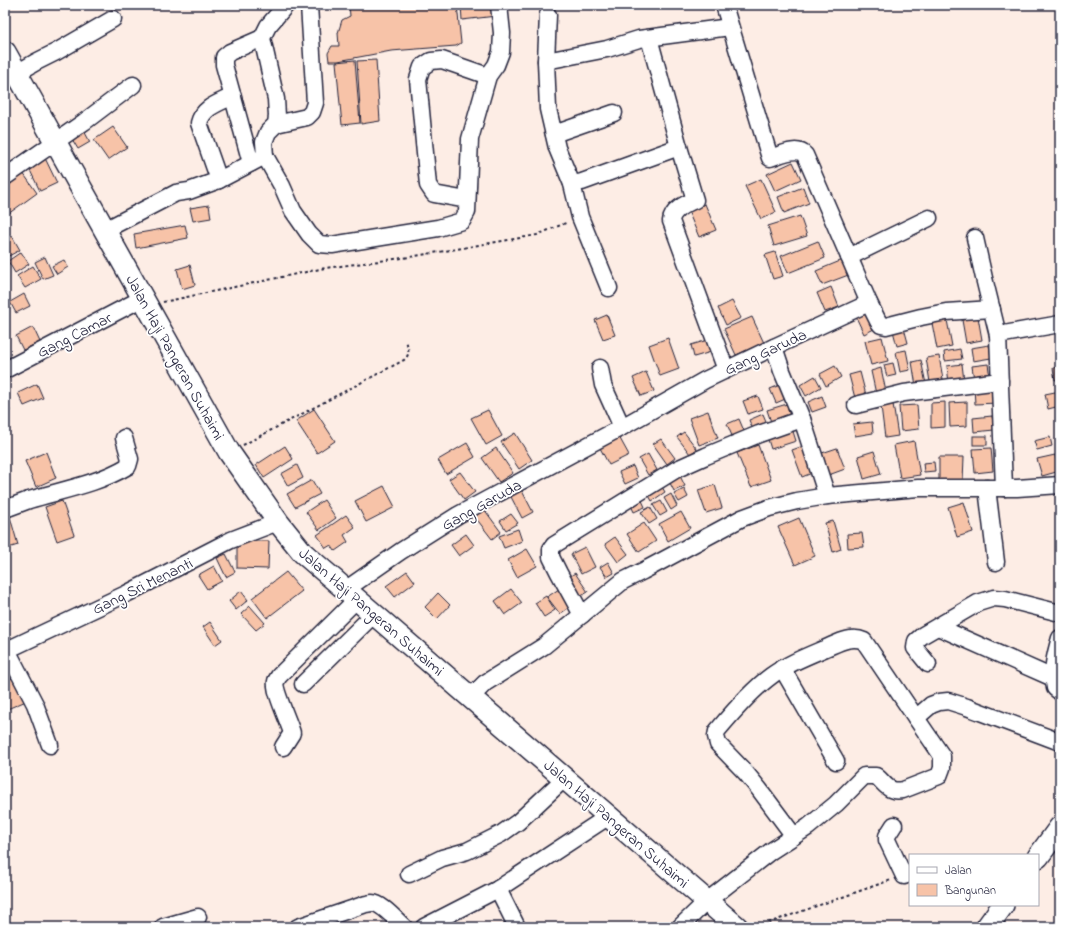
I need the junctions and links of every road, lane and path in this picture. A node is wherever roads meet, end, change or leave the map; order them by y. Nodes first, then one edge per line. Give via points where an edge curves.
1 (286, 5) edge
2 (309, 5) edge
3 (499, 5) edge
4 (724, 5) edge
5 (548, 15) dead end
6 (113, 19) dead end
7 (730, 27) junction
8 (262, 38) junction
9 (649, 38) junction
10 (5, 52) edge
11 (546, 61) junction
12 (17, 73) junction
13 (488, 76) junction
14 (133, 85) dead end
15 (233, 96) junction
16 (614, 113) dead end
17 (276, 124) junction
18 (554, 134) junction
19 (56, 142) junction
20 (679, 147) junction
21 (258, 160) junction
22 (5, 177) edge
23 (219, 180) junction
24 (572, 184) junction
25 (468, 200) junction
26 (580, 218) junction
27 (929, 218) dead end
28 (108, 234) junction
29 (976, 238) dead end
30 (849, 257) junction
31 (609, 288) dead end
32 (145, 302) junction
33 (869, 303) junction
34 (992, 309) junction
35 (1060, 324) edge
36 (998, 335) junction
37 (406, 340) dead end
38 (774, 346) junction
39 (600, 368) dead end
40 (5, 370) edge
41 (726, 370) junction
42 (1000, 381) junction
43 (856, 405) dead end
44 (802, 419) junction
45 (622, 427) junction
46 (124, 438) dead end
47 (229, 452) junction
48 (1060, 485) edge
49 (987, 488) junction
50 (1004, 488) junction
51 (826, 496) junction
52 (5, 509) edge
53 (278, 522) junction
54 (996, 562) dead end
55 (351, 595) junction
56 (1060, 613) edge
57 (373, 614) junction
58 (582, 615) junction
59 (938, 626) junction
60 (1060, 638) edge
61 (6, 648) edge
62 (928, 664) dead end
63 (782, 668) junction
64 (1052, 678) junction
65 (303, 684) dead end
66 (1060, 692) edge
67 (470, 696) junction
68 (916, 718) junction
69 (1060, 742) edge
70 (50, 745) dead end
71 (283, 748) dead end
72 (836, 761) dead end
73 (565, 778) junction
74 (609, 816) junction
75 (894, 825) dead end
76 (1060, 827) edge
77 (794, 836) junction
78 (1039, 857) edge
79 (409, 874) dead end
80 (907, 875) edge
81 (498, 889) junction
82 (707, 901) junction
83 (198, 917) dead end
84 (164, 927) edge
85 (298, 927) edge
86 (404, 927) edge
87 (424, 927) edge
88 (517, 927) edge
89 (680, 927) edge
90 (737, 927) edge
91 (757, 927) edge

1 - 8 street via 268,26
2 - 17 street via 315,103 307,117
3 - 13 street via 501,52
4 - 7 street
5 - 11 street
6 - 12 street
7 - 9 street
7 - 30 street via 770,158 785,153 803,152
8 - 15 street via 224,57
8 - 17 street via 276,99
9 - 11 street
9 - 20 street
10 - 12 main road, Jalan Haji Pangeran Suhaimi
11 - 18 street via 548,109
12 - 19 main road, Jalan Haji Pangeran Suhaimi
13 - 25 street via 470,139
13 - 25 street via 442,60 431,61 422,67 418,79 428,185 434,194
14 - 19 street
15 - 21 street
15 - 23 street via 206,110 198,123
16 - 18 street
17 - 21 street via 268,132
18 - 24 street
19 - 22 street
19 - 28 main road, Jalan Haji Pangeran Suhaimi
20 - 24 street
20 - 41 street via 695,200 676,211 671,221
21 - 23 street
21 - 25 street via 278,180 293,211 319,244 332,245 438,228 462,221 468,212
23 - 28 street via 189,192 180,203
24 - 26 street
26 - 31 street
26 - 32 path via 537,235 410,257 325,268
27 - 30 street
28 - 32 main road, Jalan Haji Pangeran Suhaimi
29 - 34 street
30 - 33 street
32 - 40 street, Gang Camar
32 - 47 main road, Jalan Haji Pangeran Suhaimi
33 - 34 street via 878,321 886,326 951,312
33 - 38 street, Gang Garuda
34 - 36 street
35 - 36 street
36 - 42 street
37 - 47 path via 409,354 404,360
38 - 41 street, Gang Garuda
38 - 44 street
39 - 45 street via 603,385
41 - 45 street, Gang Garuda
42 - 43 street via 904,394
42 - 50 street
44 - 51 street
44 - 58 street via 759,434 677,469 554,545 551,557
45 - 55 street, Gang Garuda via 458,515 401,551
46 - 52 street via 130,459 128,466 102,479
47 - 53 main road, Jalan Haji Pangeran Suhaimi
48 - 50 street
49 - 50 street
49 - 51 street via 918,488
49 - 54 street
51 - 58 street via 770,508 742,518 623,581
53 - 55 main road, Jalan Haji Pangeran Suhaimi via 303,553
53 - 61 street, Gang Sri Menanti via 231,540 126,594
55 - 57 main road, Jalan Haji Pangeran Suhaimi
55 - 71 street, Gang Garuda via 276,681 277,694 292,733
56 - 59 street via 994,598 978,603
57 - 65 street
57 - 67 main road, Jalan Haji Pangeran Suhaimi
58 - 67 street via 544,646
59 - 62 street via 916,641 915,648
59 - 64 street
60 - 64 street
61 - 70 street, Gang Sri Menanti via 35,704
63 - 68 street via 846,640 860,639 864,641
63 - 72 street
63 - 77 street via 747,698 716,731 716,736 718,744 746,773
64 - 66 street via 1055,688
67 - 73 main road, Jalan Haji Pangeran Suhaimi
68 - 69 street via 931,705 948,701
68 - 77 street via 942,756 939,776 898,791 892,790 876,776 864,776 836,804
73 - 74 main road, Jalan Haji Pangeran Suhaimi
73 - 79 street via 518,822 501,834 467,851 442,858
74 - 81 street
74 - 82 main road, Jalan Haji Pangeran Suhaimi
75 - 80 street via 887,840
76 - 78 main road
77 - 82 street
80 - 91 path
81 - 87 street
81 - 88 street
82 - 89 street
82 - 90 main road, Jalan Haji Pangeran Suhaimi
83 - 84 street
85 - 86 street via 373,903 383,908

